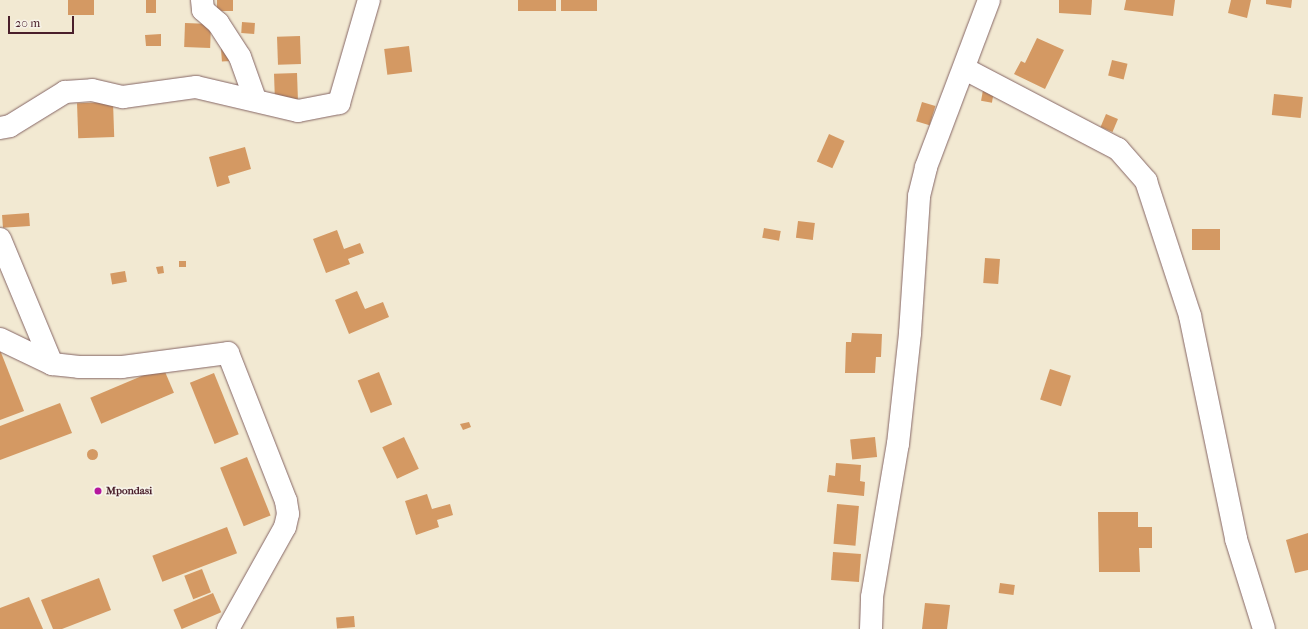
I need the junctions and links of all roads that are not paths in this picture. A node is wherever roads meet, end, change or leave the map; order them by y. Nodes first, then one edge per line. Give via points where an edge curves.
1 (202, 0) edge
2 (369, 0) edge
3 (989, 0) edge
4 (964, 69) junction
5 (255, 100) junction
6 (3, 123) edge
7 (0, 239) edge
8 (0, 339) edge
9 (52, 364) junction
10 (228, 629) edge
11 (871, 629) edge
12 (1264, 629) edge

1 - 5 street via 203,10 218,23 240,57
2 - 5 street via 339,103 298,111
3 - 4 street
4 - 11 street via 926,167 919,196 910,333 899,436 872,597
4 - 12 street via 1118,150 1146,181 1190,316 1236,539
5 - 6 street via 196,86 123,97 92,90 65,92
7 - 9 street
8 - 9 street
9 - 10 street via 122,366 228,353 286,501 288,514 285,527

